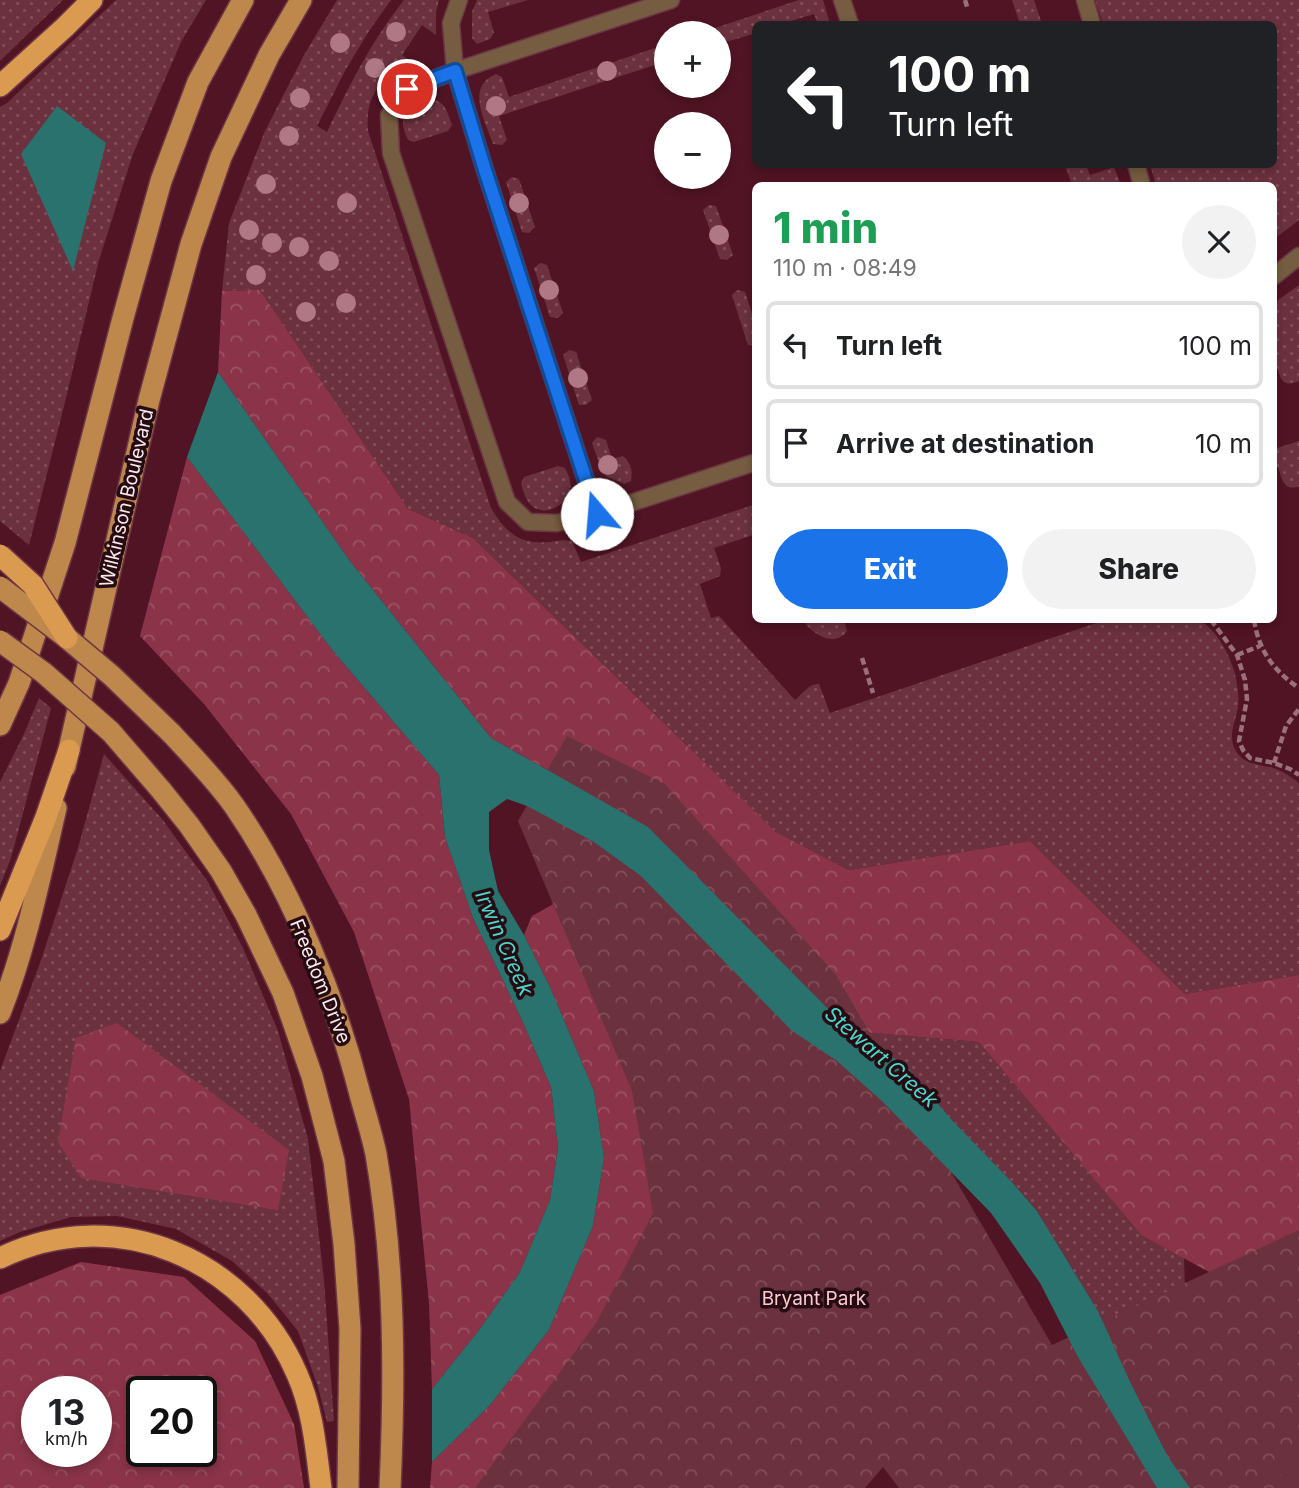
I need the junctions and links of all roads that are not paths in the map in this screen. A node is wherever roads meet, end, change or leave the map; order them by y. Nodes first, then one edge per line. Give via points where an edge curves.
1 (93, 0) edge
2 (243, 0) edge
3 (301, 0) edge
4 (459, 0) edge
5 (671, 0) edge
6 (842, 0) edge
7 (1085, 0) edge
8 (849, 21) edge
9 (1091, 21) edge
10 (455, 71) junction
11 (0, 86) edge
12 (1299, 256) edge
13 (1277, 274) edge
14 (752, 463) edge
15 (597, 514) junction
16 (0, 555) edge
17 (0, 587) edge
18 (67, 638) junction
19 (0, 641) edge
20 (0, 725) edge
21 (69, 750) junction
22 (0, 930) edge
23 (0, 1013) edge
24 (0, 1258) edge
25 (321, 1488) edge
26 (348, 1488) edge
27 (390, 1488) edge

1 - 11 highway
2 - 20 main road via 198,82 161,180 65,544 19,683
3 - 21 main road, Wilkinson Boulevard via 269,55 221,157 191,244 149,400
4 - 10 lane via 452,23
5 - 10 lane
6 - 8 lane
7 - 9 lane
10 - 15 lane
10 - 15 lane via 407,89 388,115 391,153 507,502 528,522 557,523
12 - 13 lane
14 - 15 lane
16 - 18 highway, bridge via 33,585
17 - 18 main road, Freedom Drive, bridge
18 - 27 main road, Freedom Drive, bridge via 172,734 224,793 254,836 323,977 353,1063 376,1153 392,1328
19 - 26 main road, Freedom Drive, bridge via 111,732 161,790 221,871 283,993 312,1076 334,1161 350,1329
21 - 22 highway
21 - 23 main road, Wilkinson Boulevard via 38,888
24 - 25 highway via 39,1243 83,1236 119,1237 183,1255 222,1278 273,1329 297,1374 313,1422

